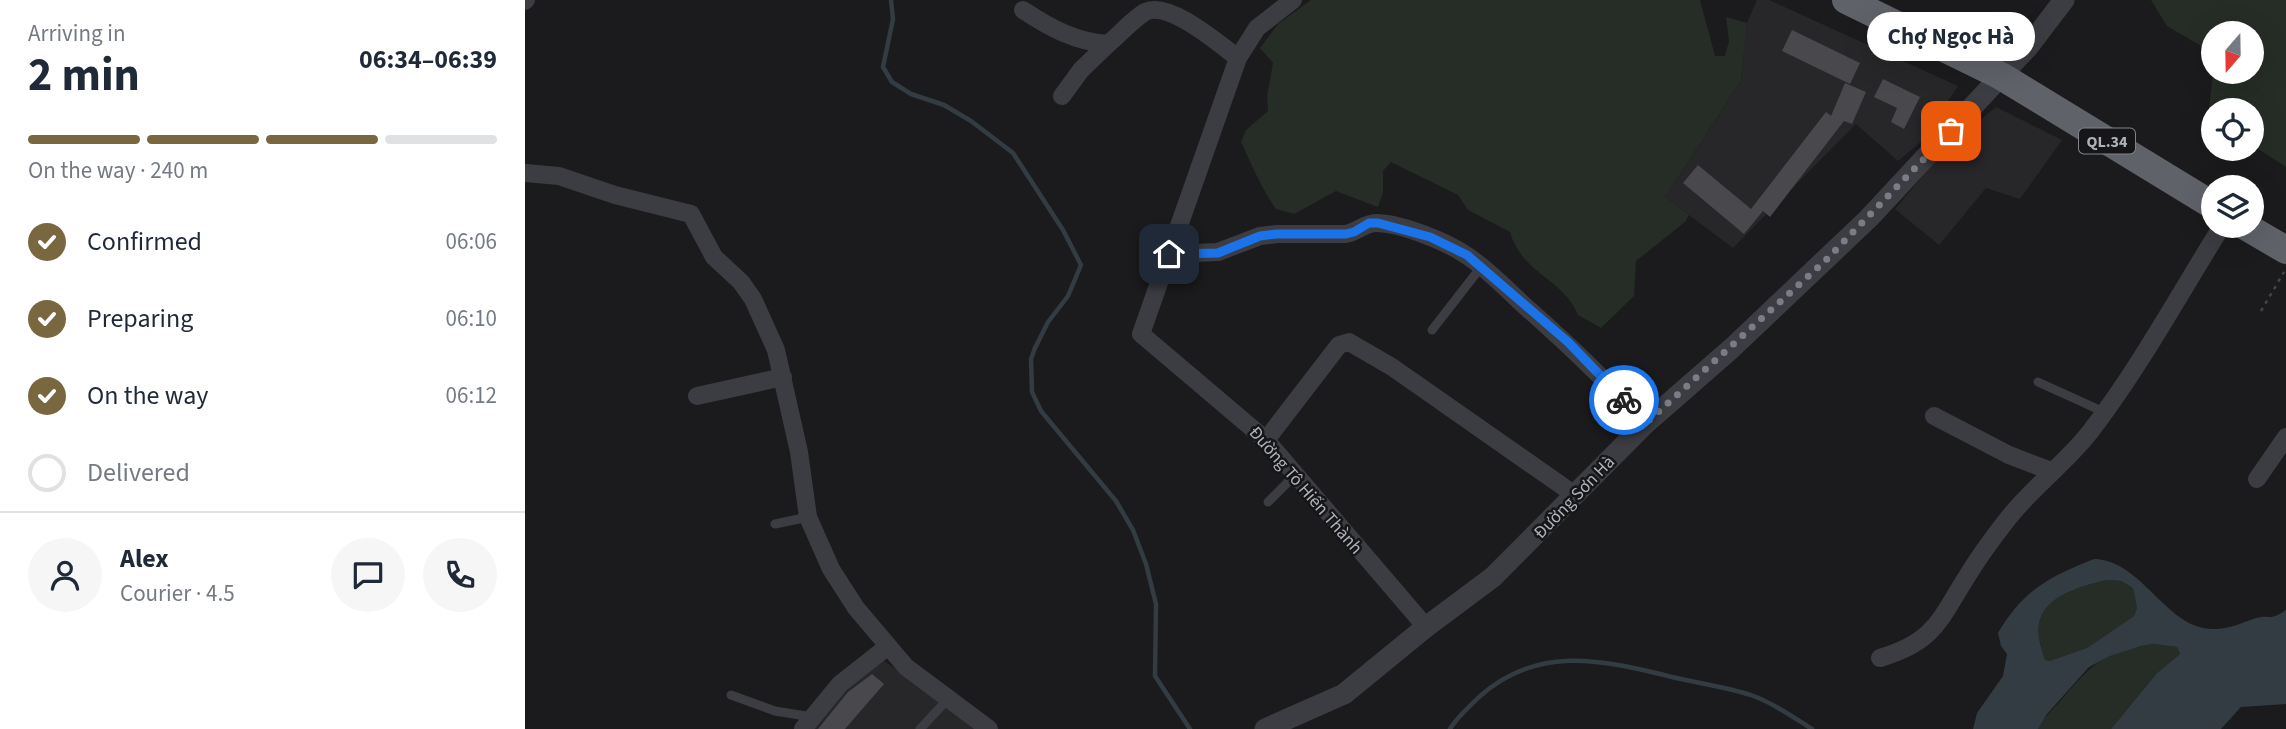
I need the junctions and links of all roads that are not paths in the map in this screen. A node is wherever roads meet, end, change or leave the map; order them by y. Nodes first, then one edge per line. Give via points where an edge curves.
1 (1293, 0) edge
2 (1846, 0) edge
3 (2064, 0) edge
4 (1023, 10) dead end
5 (1108, 44) junction
6 (1238, 58) junction
7 (2001, 76) junction
8 (1062, 96) dead end
9 (525, 173) edge
10 (2201, 198) edge
11 (2264, 237) edge
12 (2214, 238) edge
13 (2286, 250) edge
14 (1169, 254) junction
15 (1481, 267) junction
16 (1433, 330) dead end
17 (783, 377) junction
18 (2038, 382) dead end
19 (697, 396) dead end
20 (2104, 412) junction
21 (1934, 416) dead end
22 (1645, 424) junction
23 (2286, 437) edge
24 (1266, 440) junction
25 (2051, 471) junction
26 (1296, 474) junction
27 (2257, 478) dead end
28 (1576, 495) junction
29 (1268, 502) dead end
30 (808, 517) junction
31 (775, 524) dead end
32 (1426, 627) junction
33 (887, 647) junction
34 (1881, 658) dead end
35 (731, 695) dead end
36 (948, 699) junction
37 (809, 723) edge
38 (920, 729) edge
39 (989, 729) edge
40 (1265, 729) edge

1 - 6 street, Đường Tô Hiến Thành via 1258,28
2 - 7 highway, QL.34
3 - 7 street, Đường Sơn Hà
4 - 5 street via 1081,41
5 - 6 street via 1146,12 1160,8 1178,15
5 - 8 street
6 - 14 street, Đường Tô Hiến Thành
7 - 10 highway, QL.34
7 - 22 street, Đường Sơn Hà via 1833,254
9 - 17 street via 559,176 691,214 714,257 753,299
11 - 13 highway
12 - 20 street
14 - 15 street via 1218,253 1260,236 1346,234 1378,223 1441,242
14 - 24 street, Đường Tô Hiến Thành via 1141,334
15 - 16 lane
15 - 22 street via 1568,342
17 - 19 street
17 - 30 street
18 - 20 lane
20 - 25 street
21 - 25 street via 2008,455
22 - 28 street, Đường Sơn Hà
23 - 27 street
24 - 26 street, Đường Tô Hiến Thành
24 - 28 street via 1339,345 1349,342 1436,396
25 - 34 street via 2007,520 1937,626 1911,647
26 - 29 lane
26 - 32 street, Đường Tô Hiến Thành
28 - 32 street, Đường Sơn Hà via 1493,577
30 - 31 lane
30 - 33 street via 831,569
32 - 40 street, Đường Sơn Hà via 1344,694
33 - 36 street
33 - 37 street via 840,684
35 - 37 lane
36 - 38 lane
36 - 39 street

